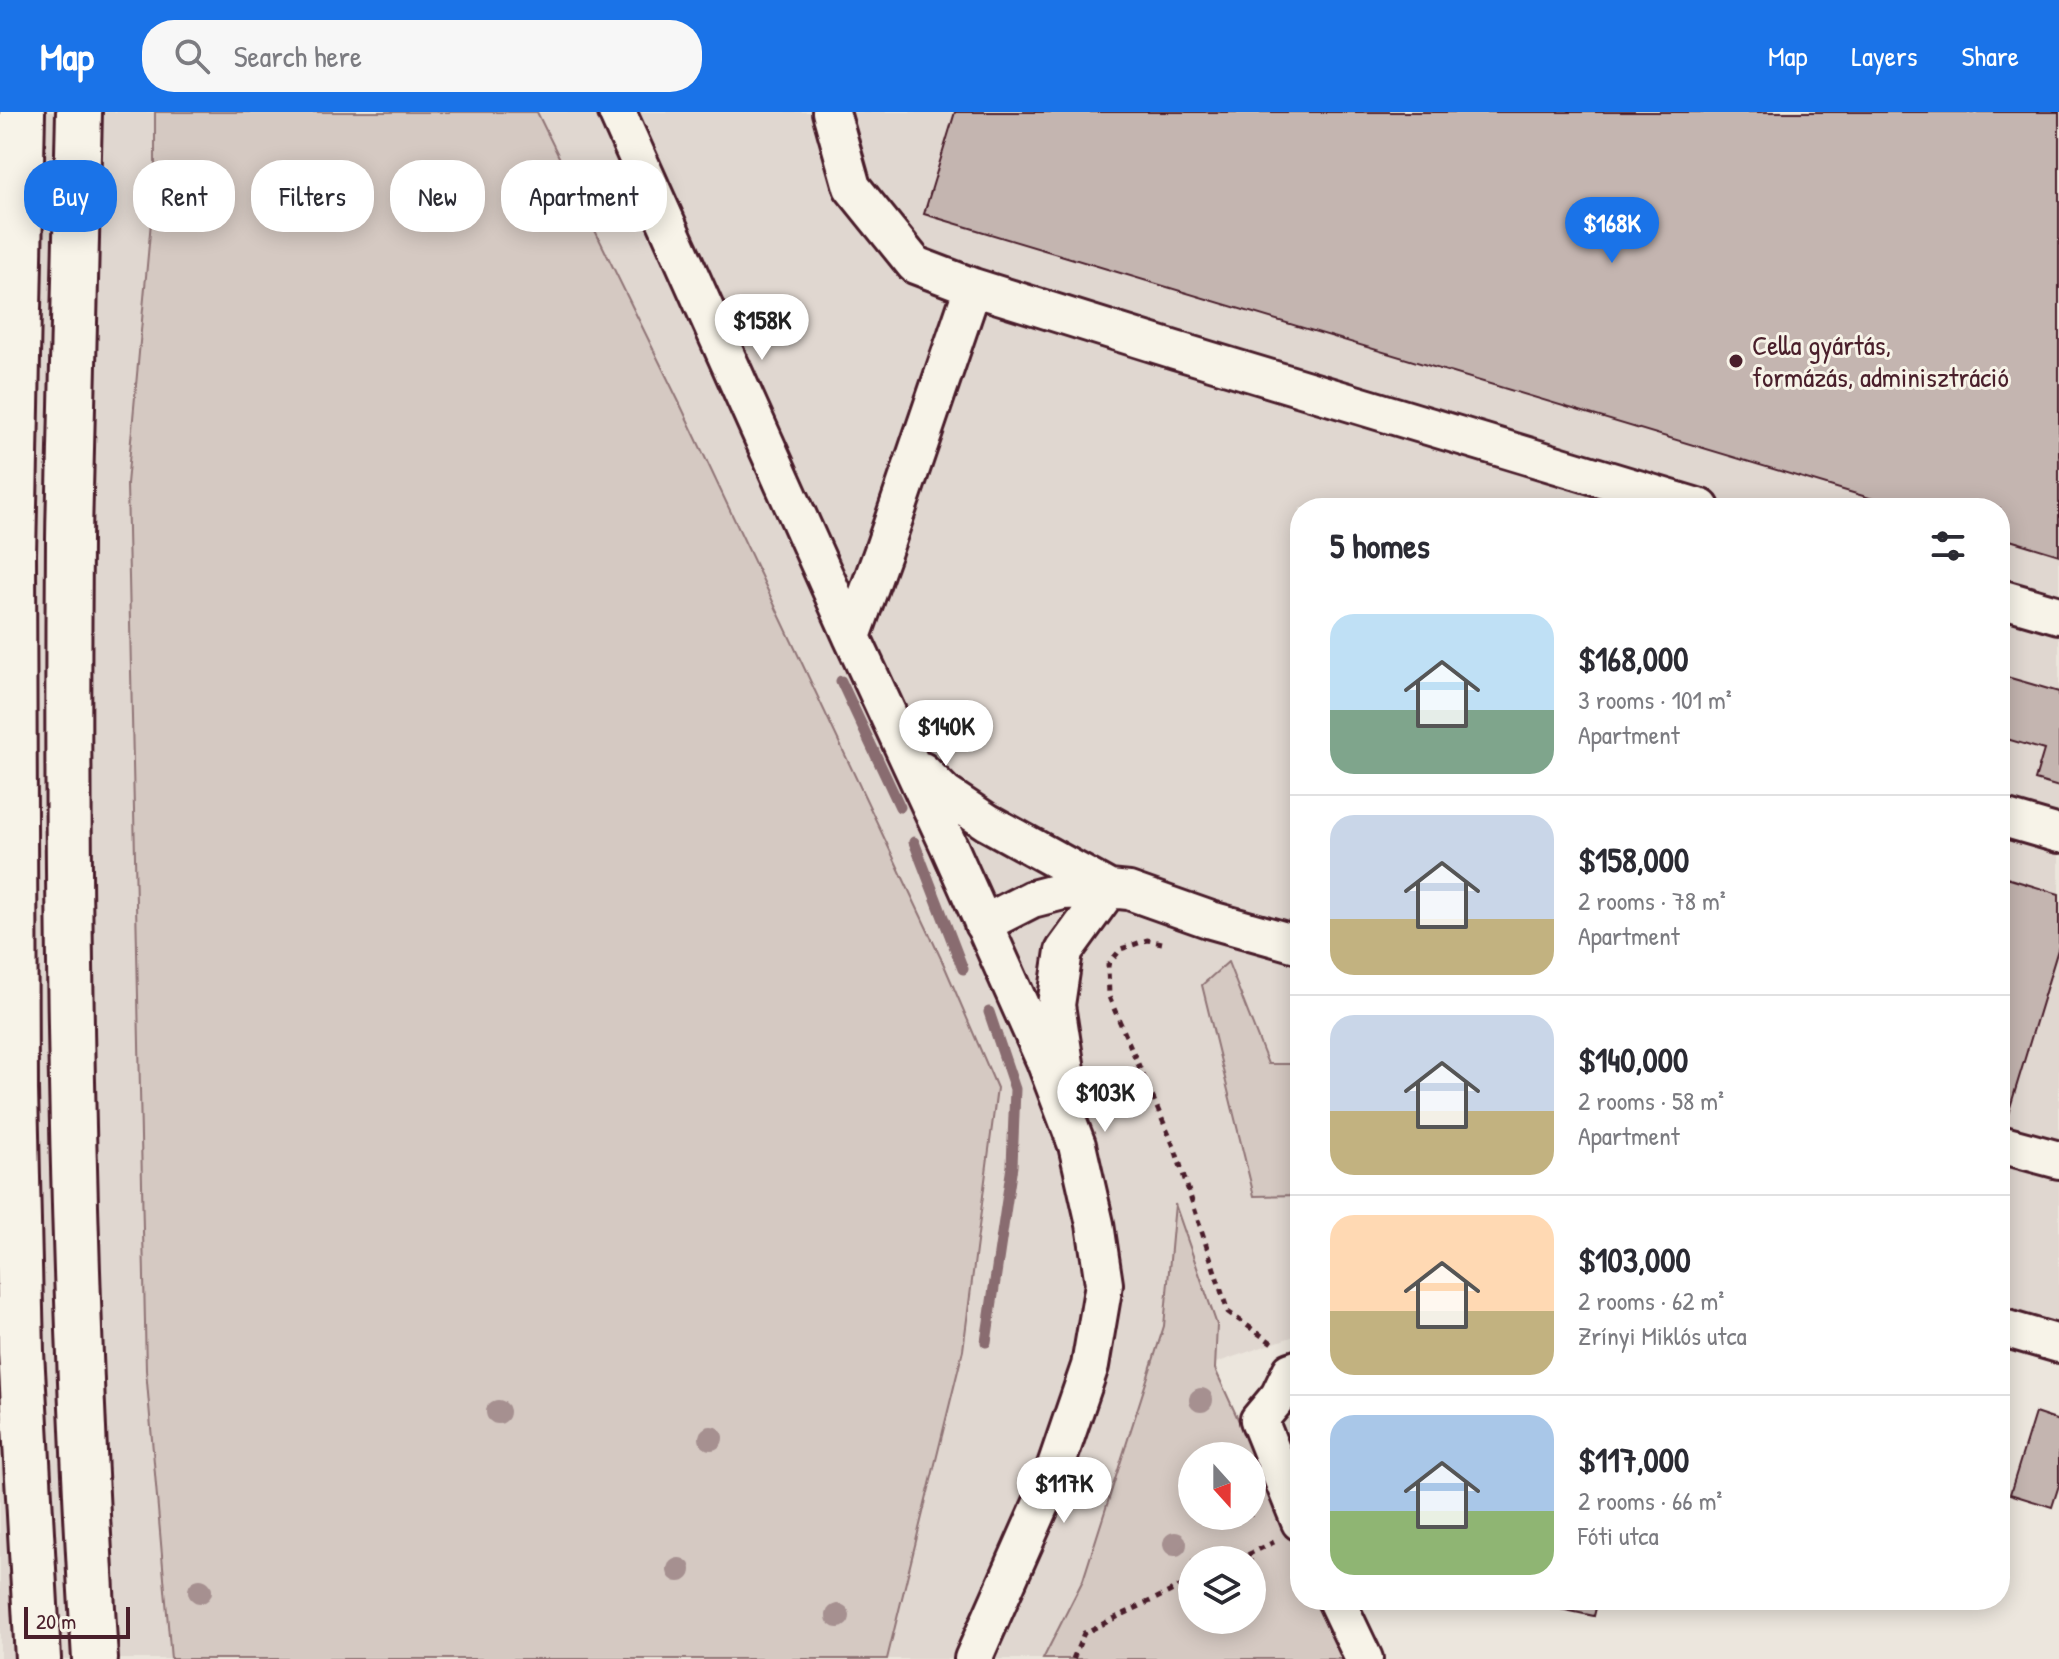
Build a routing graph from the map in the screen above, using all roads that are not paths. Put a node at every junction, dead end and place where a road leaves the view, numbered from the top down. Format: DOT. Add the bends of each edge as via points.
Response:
graph roads {
  1 [pos="22,112"];
  2 [pos="79,112"];
  3 [pos="617,112"];
  4 [pos="831,112"];
  5 [pos="973,287"];
  6 [pos="1668,498"];
  7 [pos="2010,601"];
  8 [pos="2059,615"];
  9 [pos="852,637"];
  10 [pos="907,755"];
  11 [pos="2010,820"];
  12 [pos="2059,834"];
  13 [pos="1109,889"];
  14 [pos="983,924"];
  15 [pos="1290,942"];
  16 [pos="1077,1145"];
  17 [pos="2010,1147"];
  18 [pos="2059,1160"];
  19 [pos="2010,1330"];
  20 [pos="2059,1344"];
  21 [pos="1290,1373"];
  22 [pos="1290,1497"];
  23 [pos="1341,1610"];
  24 [pos="38,1659"];
  25 [pos="95,1659"];
  26 [pos="973,1659"];
  27 [pos="1364,1659"];
  1 -- 24 [label="highway" via="13,555 15,1090 21,1352"];
  2 -- 25 [label="highway" via="69,538 70,949 76,1273"];
  3 -- 9 [label="street"];
  4 -- 5 [label="street" via="852,187 915,265"];
  5 -- 6 [label="street"];
  5 -- 9 [label="street"];
  7 -- 8 [label="street"];
  9 -- 10 [label="street"];
  10 -- 13 [label="street" via="945,794 987,822"];
  10 -- 14 [label="street"];
  11 -- 12 [label="street"];
  13 -- 14 [label="street" via="1032,899"];
  13 -- 15 [label="street"];
  13 -- 16 [label="street" via="1064,951 1056,1005"];
  14 -- 16 [label="street"];
  16 -- 26 [label="street" via="1104,1284 1090,1366 1048,1489"];
  17 -- 18 [label="street"];
  19 -- 20 [label="street"];
  21 -- 22 [label="street" via="1259,1420"];
  23 -- 27 [label="street"];
}
